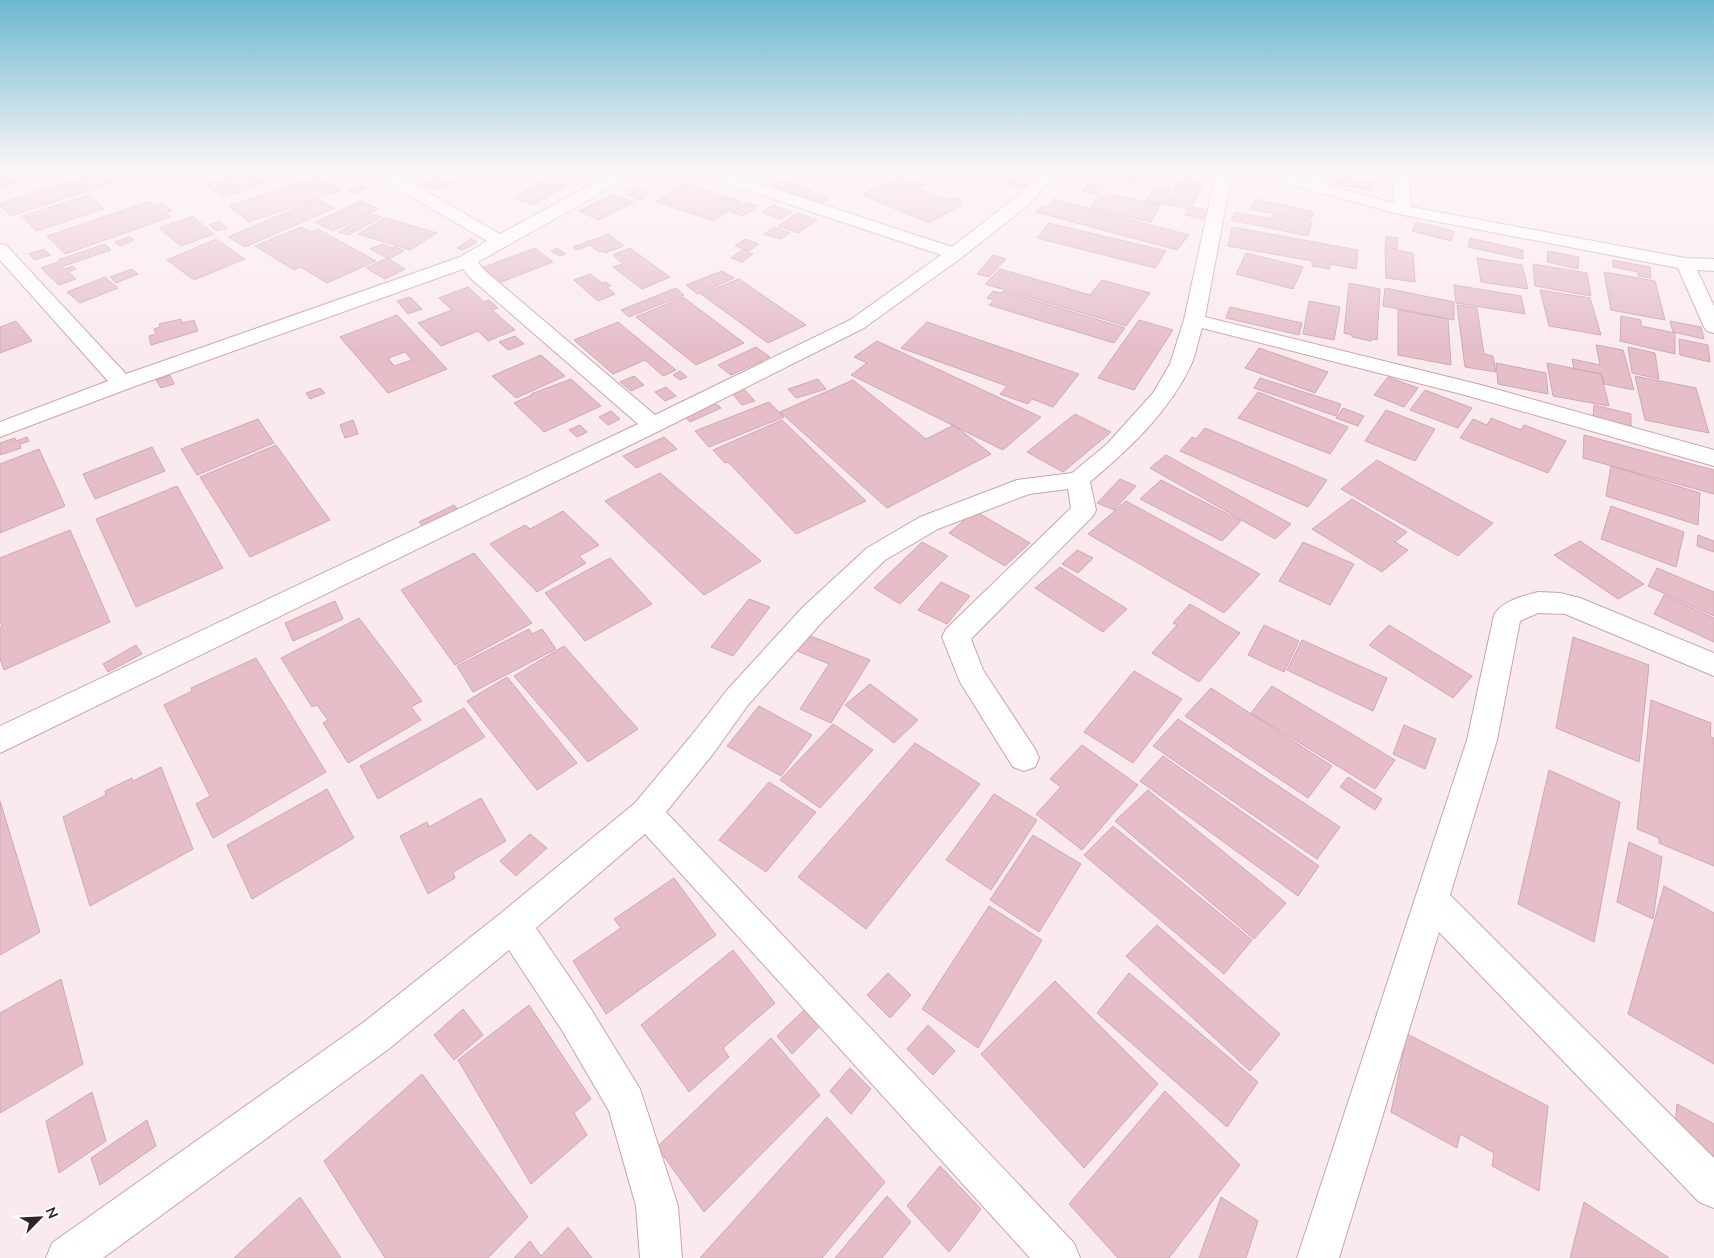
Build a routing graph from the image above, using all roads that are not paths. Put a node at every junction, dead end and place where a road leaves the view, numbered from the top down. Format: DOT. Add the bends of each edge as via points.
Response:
graph roads {
  1 [pos="482,231"];
  2 [pos="519,231"];
  3 [pos="885,231"];
  4 [pos="984,231"];
  5 [pos="1212,231"];
  6 [pos="1498,231"];
  7 [pos="500,241"];
  8 [pos="0,249"];
  9 [pos="955,254"];
  10 [pos="467,261"];
  11 [pos="1685,264"];
  12 [pos="1714,265"];
  13 [pos="1194,320"];
  14 [pos="1714,327"];
  15 [pos="122,383"];
  16 [pos="653,425"];
  17 [pos="0,430"];
  18 [pos="1714,458"];
  19 [pos="1078,480"];
  20 [pos="1714,665"];
  21 [pos="0,740"];
  22 [pos="1024,758"];
  23 [pos="646,813"];
  24 [pos="1431,900"];
  25 [pos="513,926"];
  26 [pos="1714,1187"];
  27 [pos="66,1258"];
  28 [pos="661,1258"];
  29 [pos="1059,1258"];
  30 [pos="1318,1258"];
  1 -- 7 [label="street"];
  2 -- 7 [label="street"];
  3 -- 9 [label="street"];
  4 -- 9 [label="street"];
  5 -- 13 [label="street"];
  6 -- 11 [label="street"];
  7 -- 10 [label="street"];
  8 -- 15 [label="street"];
  9 -- 16 [label="street" via="857,324"];
  10 -- 15 [label="street"];
  10 -- 16 [label="street" via="476,273"];
  11 -- 12 [label="street"];
  11 -- 14 [label="street"];
  13 -- 18 [label="street" via="1473,390"];
  13 -- 19 [label="street" via="1181,364 1162,396 1115,449"];
  15 -- 17 [label="street"];
  16 -- 21 [label="street"];
  19 -- 22 [label="street" via="1084,510 956,637 970,674"];
  19 -- 23 [label="street" via="1025,486 929,523 876,554 813,614 738,697"];
  20 -- 24 [label="street" via="1570,605 1549,600 1526,605 1508,615 1482,740"];
  23 -- 25 [label="street"];
  23 -- 29 [label="street"];
  24 -- 26 [label="street"];
  24 -- 30 [label="street"];
  25 -- 27 [label="street" via="377,1035"];
  25 -- 28 [label="street" via="576,1019 626,1103 657,1206"];
}
